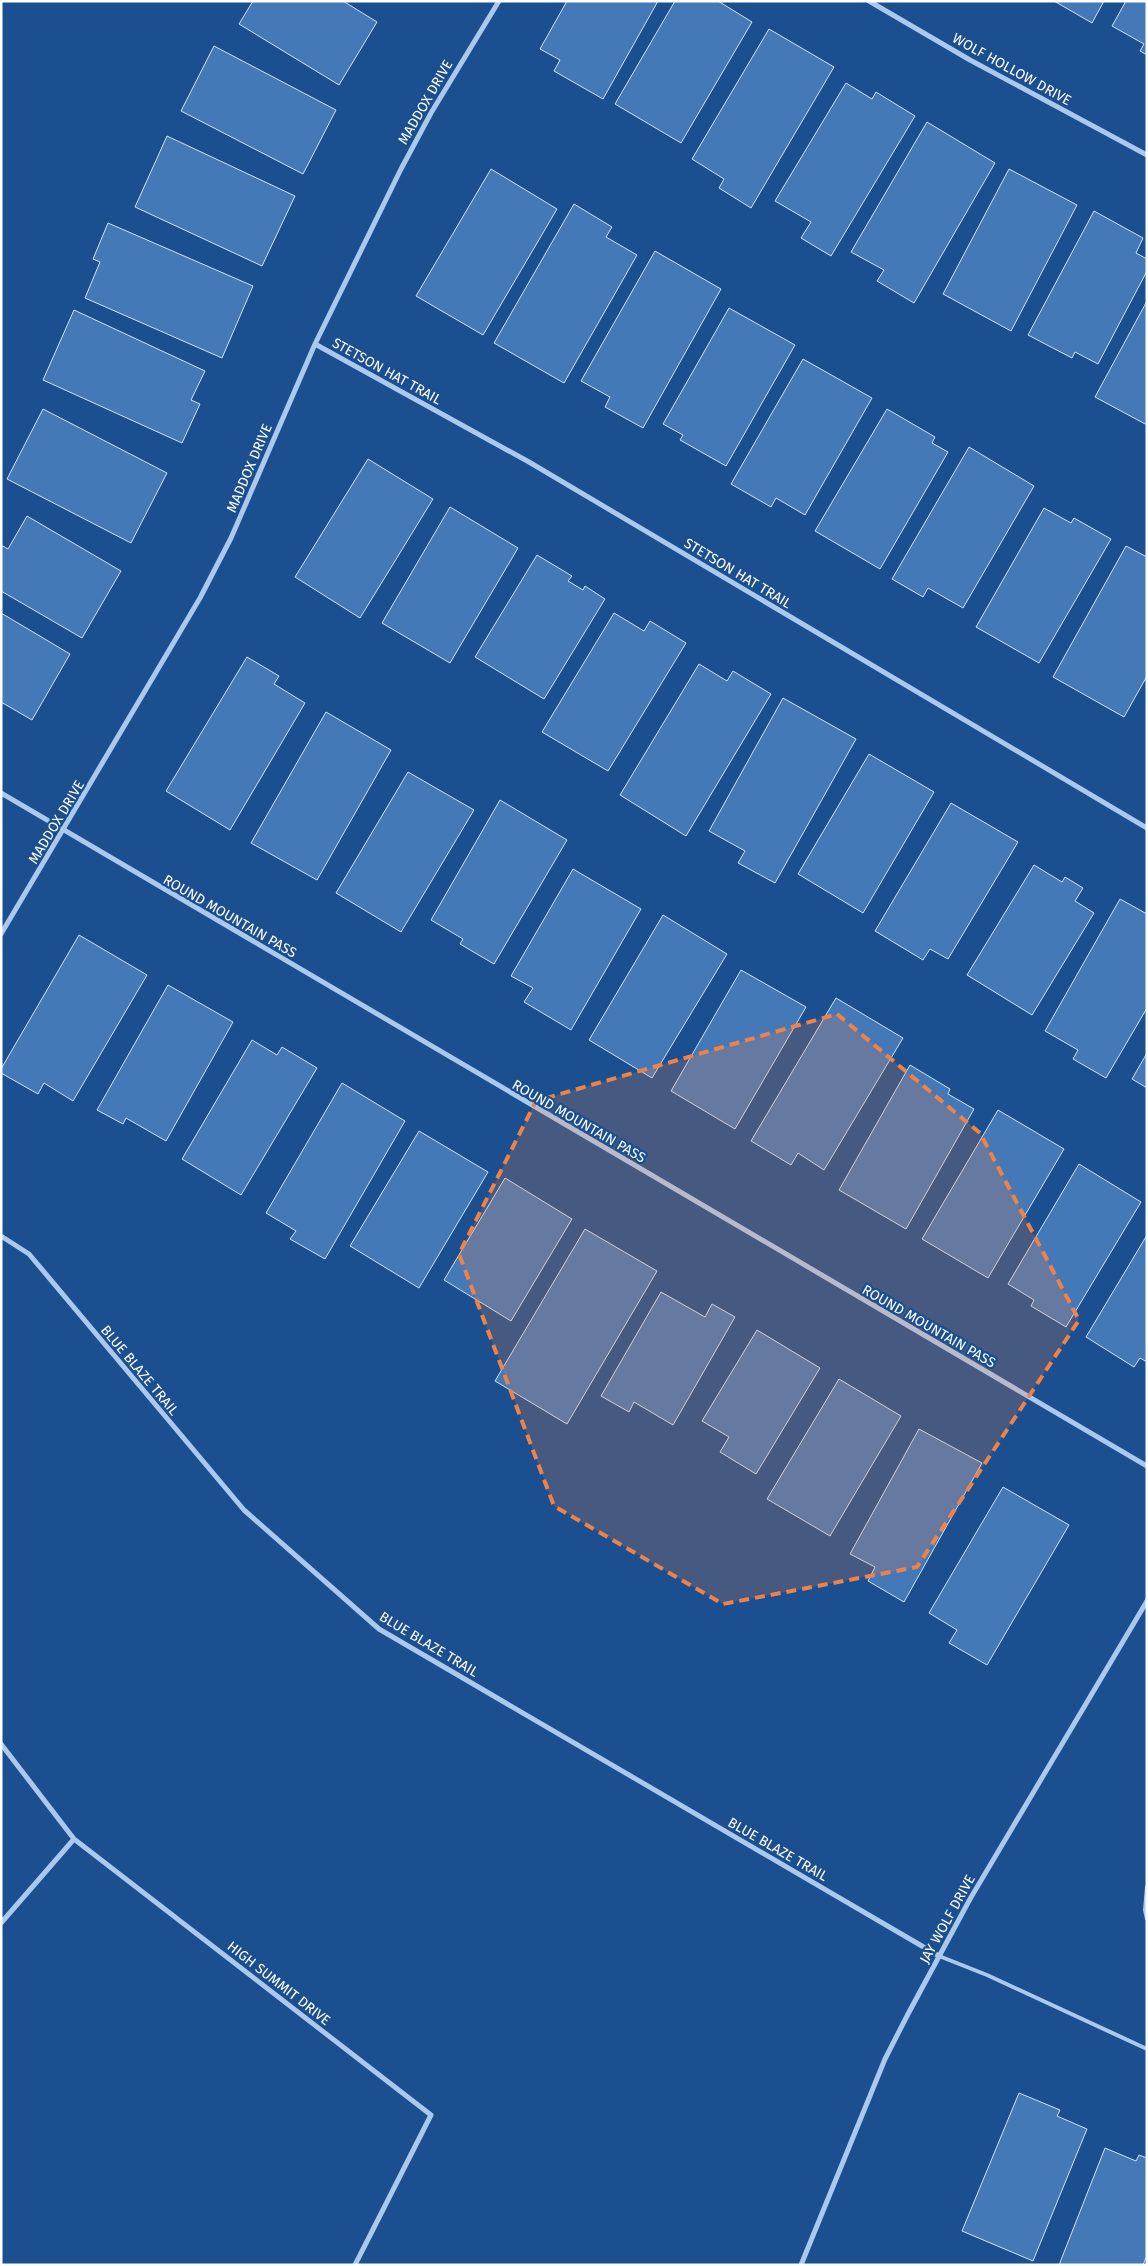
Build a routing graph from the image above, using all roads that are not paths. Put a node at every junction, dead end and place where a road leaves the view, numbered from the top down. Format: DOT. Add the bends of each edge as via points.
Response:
graph roads {
  1 [pos="499,1"];
  2 [pos="868,1"];
  3 [pos="1147,155"];
  4 [pos="315,344"];
  5 [pos="1,794"];
  6 [pos="1147,828"];
  7 [pos="64,831"];
  8 [pos="1,934"];
  9 [pos="1,1236"];
  10 [pos="1147,1466"];
  11 [pos="1147,1601"];
  12 [pos="1,1744"];
  13 [pos="74,1839"];
  14 [pos="1147,1887"];
  15 [pos="1147,1919"];
  16 [pos="1,1923"];
  17 [pos="939,1956"];
  18 [pos="1147,2049"];
  19 [pos="355,2265"];
  20 [pos="801,2265"];
  1 -- 4 [label="street, MADDOX DRIVE" via="430,113"];
  2 -- 3 [label="street, WOLF HOLLOW DRIVE"];
  4 -- 6 [label="street, STETSON HAT TRAIL" via="529,462"];
  4 -- 7 [label="street, MADDOX DRIVE" via="231,538 209,581"];
  5 -- 7 [label="street, ROUND MOUNTAIN PASS"];
  7 -- 8 [label="street, MADDOX DRIVE"];
  7 -- 10 [label="street, ROUND MOUNTAIN PASS"];
  9 -- 17 [label="street, BLUE BLAZE TRAIL" via="28,1254 244,1510 379,1629"];
  11 -- 17 [label="street, JAY WOLF DRIVE"];
  12 -- 13 [label="street, HIGH SUMMIT DRIVE"];
  13 -- 16 [label="street"];
  13 -- 19 [label="street, HIGH SUMMIT DRIVE" via="431,2115"];
  14 -- 15 [label="lane"];
  17 -- 18 [label="lane"];
  17 -- 20 [label="street, JAY WOLF DRIVE" via="885,2059"];
}
